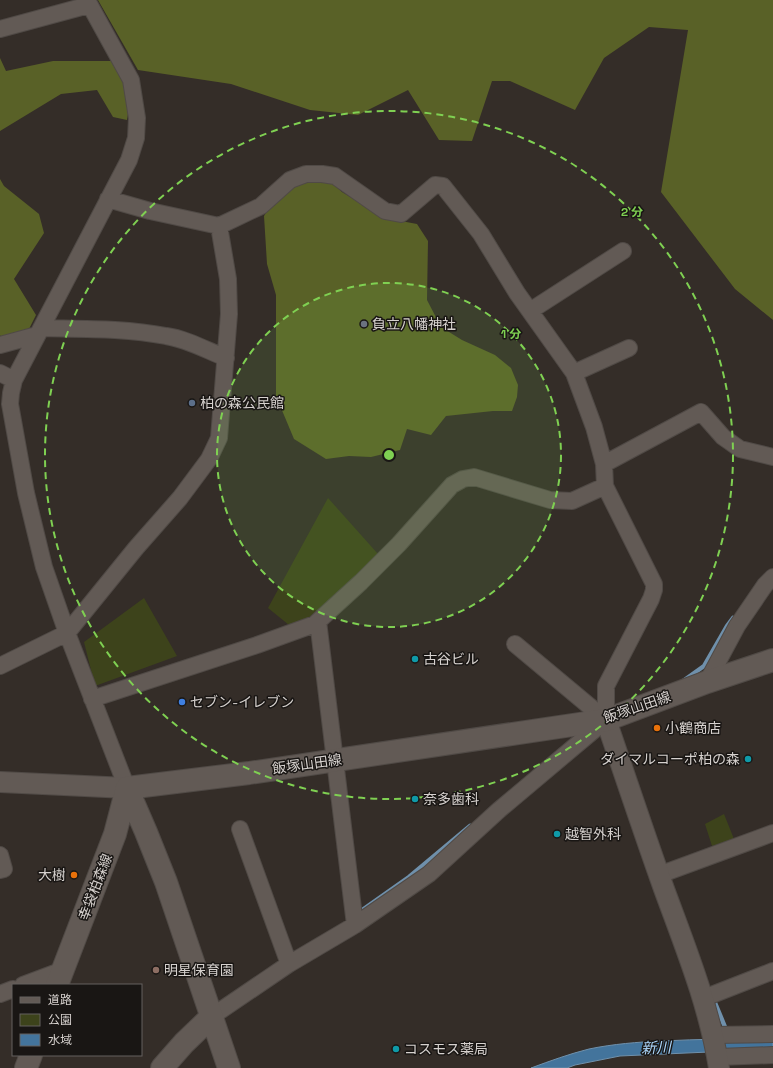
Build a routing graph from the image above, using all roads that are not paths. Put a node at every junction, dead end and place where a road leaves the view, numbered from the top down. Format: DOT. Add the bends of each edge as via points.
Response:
graph roads {
  1 [pos="88,3"];
  2 [pos="0,29"];
  3 [pos="108,199"];
  4 [pos="219,226"];
  5 [pos="623,251"];
  6 [pos="530,311"];
  7 [pos="39,332"];
  8 [pos="0,345"];
  9 [pos="629,348"];
  10 [pos="226,358"];
  11 [pos="0,373"];
  12 [pos="574,373"];
  13 [pos="14,380"];
  14 [pos="773,457"];
  15 [pos="604,464"];
  16 [pos="605,486"];
  17 [pos="773,577"];
  18 [pos="318,621"];
  19 [pos="67,633"];
  20 [pos="515,644"];
  21 [pos="773,660"];
  22 [pos="0,666"];
  23 [pos="707,682"];
  24 [pos="92,699"];
  25 [pos="606,720"];
  26 [pos="334,760"];
  27 [pos="0,782"];
  28 [pos="127,788"];
  29 [pos="240,829"];
  30 [pos="773,833"];
  31 [pos="0,854"];
  32 [pos="0,870"];
  33 [pos="659,875"];
  34 [pos="354,918"];
  35 [pos="287,959"];
  36 [pos="773,971"];
  37 [pos="60,978"];
  38 [pos="29,984"];
  39 [pos="12,989"];
  40 [pos="0,994"];
  41 [pos="704,998"];
  42 [pos="212,1017"];
  43 [pos="773,1034"];
  44 [pos="716,1050"];
  45 [pos="773,1055"];
  46 [pos="31,1056"];
  47 [pos="26,1068"];
  48 [pos="162,1068"];
  49 [pos="229,1068"];
  1 -- 2 [label="street"];
  1 -- 3 [label="street" via="131,80 137,118 136,138 129,160"];
  3 -- 4 [label="street"];
  3 -- 7 [label="street"];
  4 -- 6 [label="street" via="261,206 290,180 306,174 335,176 385,211 401,214 435,185 443,186 481,234"];
  4 -- 10 [label="street" via="228,278"];
  5 -- 6 [label="street"];
  6 -- 12 [label="street"];
  7 -- 8 [label="street"];
  7 -- 10 [label="street" via="126,331 166,336 192,343"];
  7 -- 13 [label="street"];
  9 -- 12 [label="street"];
  10 -- 19 [label="street" via="219,438 209,459 180,498"];
  11 -- 13 [label="street"];
  12 -- 15 [label="street" via="594,427"];
  13 -- 19 [label="street" via="10,404 26,493 44,568"];
  14 -- 15 [label="street" via="740,449 723,437 701,412"];
  15 -- 16 [label="street"];
  16 -- 18 [label="street" via="572,501 558,501 474,477 464,479 452,485 399,544"];
  16 -- 25 [label="street" via="654,584 651,599 606,686"];
  17 -- 23 [label="street" via="737,626"];
  18 -- 24 [label="street" via="316,624 257,645"];
  18 -- 26 [label="street"];
  19 -- 22 [label="street"];
  19 -- 24 [label="street"];
  20 -- 25 [label="street"];
  21 -- 23 [label="main road, 飯塚山田線"];
  23 -- 25 [label="main road, 飯塚山田線"];
  24 -- 28 [label="street"];
  25 -- 26 [label="main road, 飯塚山田線"];
  25 -- 33 [label="street"];
  25 -- 34 [label="street" via="499,810 429,874"];
  26 -- 28 [label="main road, 飯塚山田線"];
  26 -- 34 [label="street"];
  27 -- 28 [label="street"];
  28 -- 37 [label="main road, 幸袋柏森線" via="115,834"];
  28 -- 42 [label="main road" via="166,882"];
  29 -- 35 [label="street"];
  30 -- 33 [label="street"];
  31 -- 32 [label="street" via="4,869"];
  33 -- 41 [label="street"];
  34 -- 35 [label="street"];
  35 -- 42 [label="street"];
  36 -- 41 [label="street"];
  37 -- 38 [label="street"];
  39 -- 40 [label="street"];
  41 -- 44 [label="street"];
  42 -- 48 [label="main road"];
  42 -- 49 [label="main road"];
  43 -- 44 [label="street"];
  44 -- 45 [label="street"];
  46 -- 47 [label="main road"];
}
